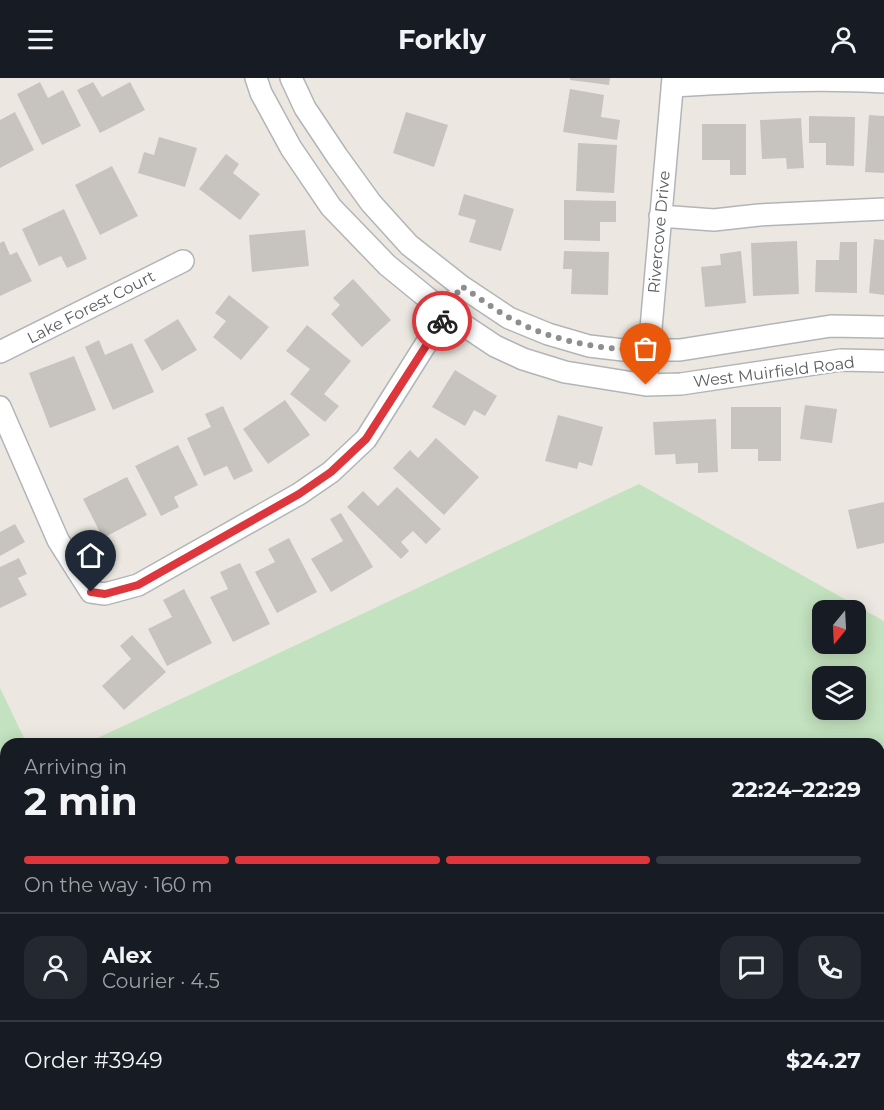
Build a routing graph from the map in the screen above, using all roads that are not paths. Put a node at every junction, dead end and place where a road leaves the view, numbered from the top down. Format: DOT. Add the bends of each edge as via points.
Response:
graph roads {
  1 [pos="256,78"];
  2 [pos="291,78"];
  3 [pos="792,79"];
  4 [pos="672,82"];
  5 [pos="884,82"];
  6 [pos="884,209"];
  7 [pos="660,216"];
  8 [pos="183,261"];
  9 [pos="461,286"];
  10 [pos="447,314"];
  11 [pos="884,327"];
  12 [pos="648,350"];
  13 [pos="0,352"];
  14 [pos="884,361"];
  15 [pos="646,385"];
  16 [pos="0,407"];
  1 -- 10 [label="street, West Muirfield Road" via="291,147 331,207 387,265"];
  2 -- 9 [label="street, West Muirfield Road" via="305,108 371,203 409,245"];
  3 -- 4 [label="street"];
  3 -- 5 [label="street"];
  4 -- 7 [label="street, Rivercove Drive"];
  6 -- 7 [label="street" via="714,220"];
  7 -- 12 [label="street, Rivercove Drive"];
  8 -- 13 [label="street, Lake Forest Court"];
  9 -- 10 [label="street"];
  9 -- 12 [label="street, West Muirfield Road" via="509,318 548,334 590,346"];
  10 -- 15 [label="street, West Muirfield Road" via="495,346 523,359 565,372"];
  10 -- 16 [label="street" via="366,439 331,472 138,585 105,594 91,592 58,540"];
  11 -- 12 [label="street, West Muirfield Road" via="831,326 680,350"];
  12 -- 15 [label="street, Rivercove Drive"];
  14 -- 15 [label="street, West Muirfield Road" via="841,360 681,384"];
}
